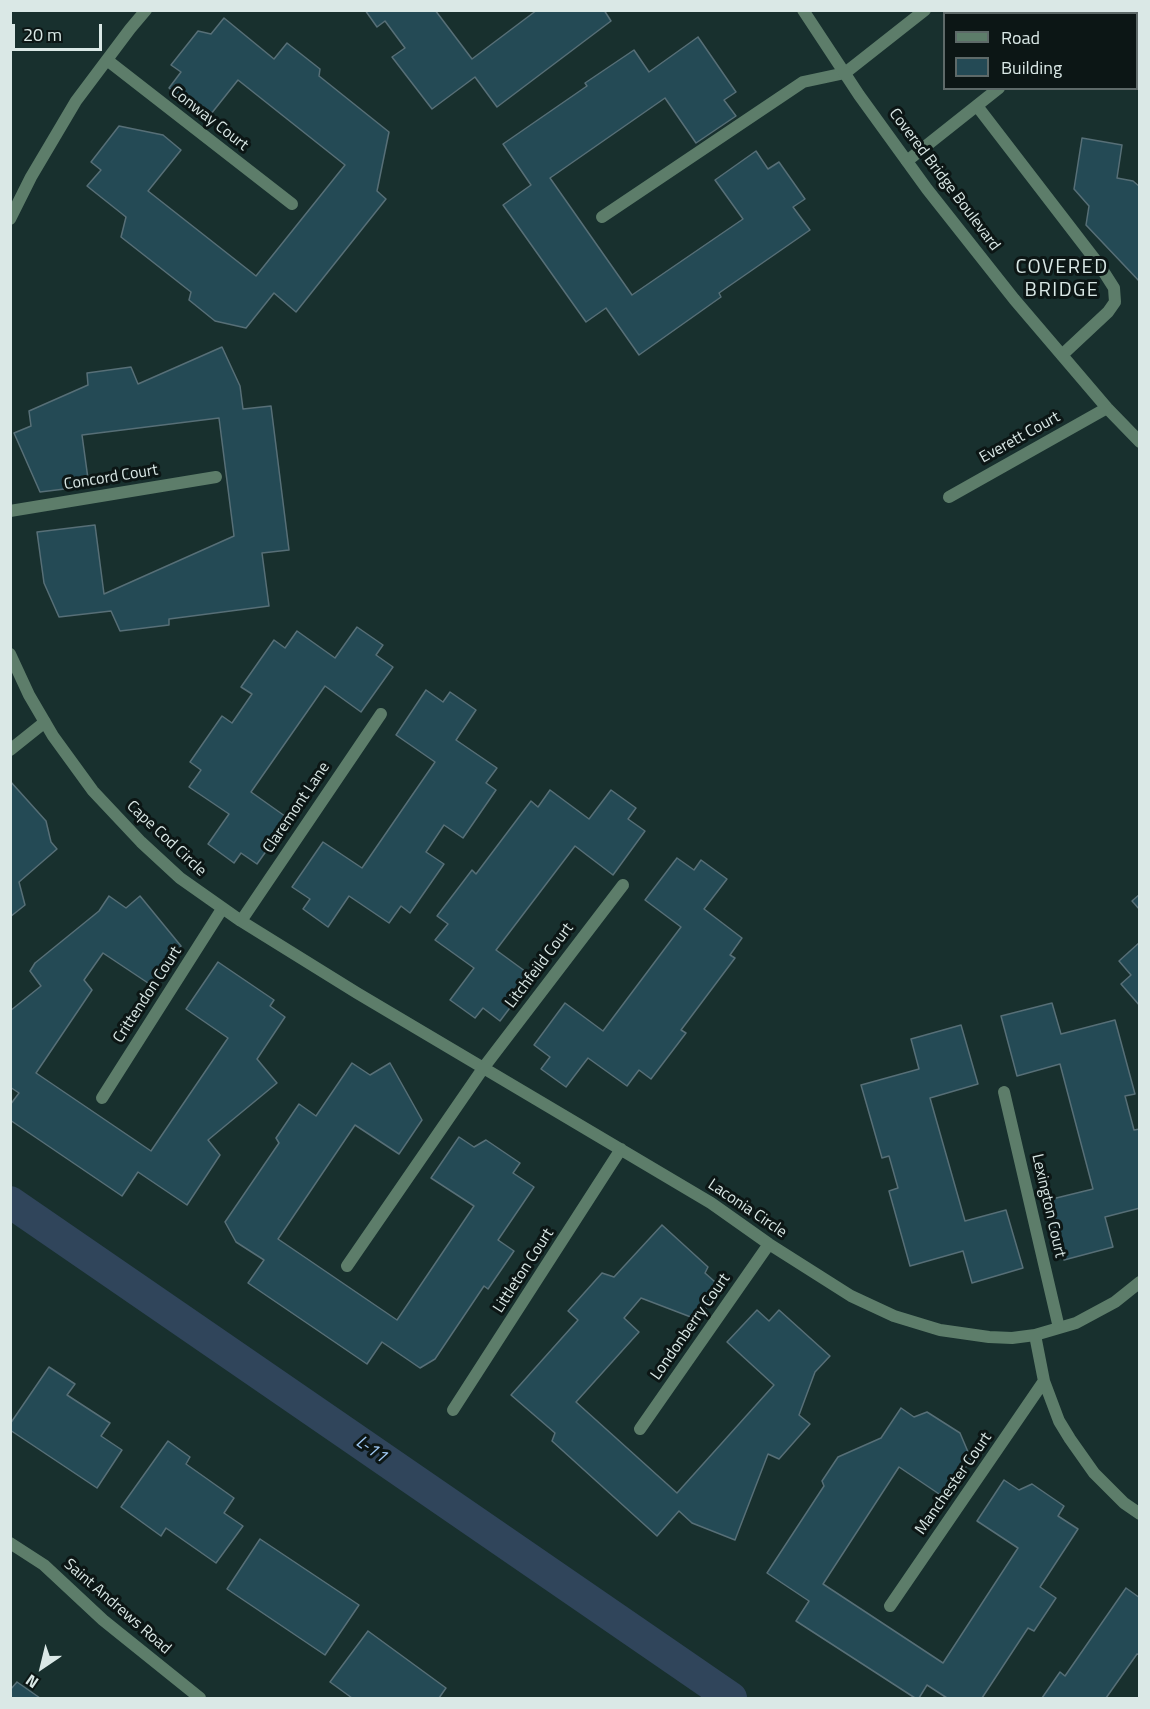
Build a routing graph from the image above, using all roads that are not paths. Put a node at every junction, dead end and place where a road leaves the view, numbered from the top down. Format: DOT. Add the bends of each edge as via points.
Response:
graph roads {
  1 [pos="146,10"];
  2 [pos="803,10"];
  3 [pos="925,10"];
  4 [pos="106,60"];
  5 [pos="845,73"];
  6 [pos="997,90"];
  7 [pos="977,106"];
  8 [pos="907,161"];
  9 [pos="292,204"];
  10 [pos="602,217"];
  11 [pos="10,219"];
  12 [pos="1062,355"];
  13 [pos="1107,408"];
  14 [pos="1140,442"];
  15 [pos="216,477"];
  16 [pos="948,497"];
  17 [pos="10,511"];
  18 [pos="10,654"];
  19 [pos="381,714"];
  20 [pos="45,723"];
  21 [pos="10,750"];
  22 [pos="623,885"];
  23 [pos="222,909"];
  24 [pos="241,921"];
  25 [pos="357,993"];
  26 [pos="484,1066"];
  27 [pos="1004,1092"];
  28 [pos="102,1098"];
  29 [pos="621,1149"];
  30 [pos="769,1244"];
  31 [pos="347,1266"];
  32 [pos="1140,1282"];
  33 [pos="1059,1328"];
  34 [pos="1035,1335"];
  35 [pos="1044,1381"];
  36 [pos="453,1410"];
  37 [pos="640,1429"];
  38 [pos="1140,1514"];
  39 [pos="10,1543"];
  40 [pos="890,1606"];
  41 [pos="200,1698"];
  1 -- 4 [label="street"];
  2 -- 5 [label="street, Covered Bridge Boulevard"];
  3 -- 5 [label="street"];
  4 -- 9 [label="street, Conway Court"];
  4 -- 11 [label="street" via="70,111"];
  5 -- 8 [label="street, Covered Bridge Boulevard"];
  5 -- 10 [label="street" via="803,82"];
  6 -- 7 [label="street"];
  7 -- 8 [label="street"];
  7 -- 12 [label="street" via="1114,288 1115,302 1108,312"];
  8 -- 12 [label="street, Covered Bridge Boulevard"];
  12 -- 13 [label="street, Covered Bridge Boulevard"];
  13 -- 14 [label="street, Covered Bridge Boulevard"];
  13 -- 16 [label="street, Everett Court"];
  15 -- 17 [label="street, Concord Court"];
  18 -- 20 [label="street, Cape Cod Circle"];
  19 -- 24 [label="street, Claremont Lane"];
  20 -- 21 [label="street"];
  20 -- 23 [label="street, Cape Cod Circle" via="93,791 141,842"];
  22 -- 26 [label="street, Litchfeild Court"];
  23 -- 24 [label="street, Cape Cod Circle"];
  23 -- 28 [label="street, Crittendon Court"];
  24 -- 25 [label="street, Cape Cod Circle"];
  25 -- 26 [label="street, Laconia Circle"];
  26 -- 29 [label="street, Laconia Circle"];
  26 -- 31 [label="street"];
  27 -- 33 [label="street, Lexington Court"];
  29 -- 30 [label="street, Laconia Circle" via="711,1203"];
  29 -- 36 [label="street, Littleton Court"];
  30 -- 34 [label="street, Laconia Circle" via="851,1296 894,1316 940,1330 989,1337"];
  30 -- 37 [label="street, Londonberry Court"];
  32 -- 33 [label="street, Laconia Circle" via="1097,1313"];
  33 -- 34 [label="street, Laconia Circle"];
  34 -- 35 [label="street"];
  35 -- 38 [label="street" via="1059,1421 1094,1473"];
  35 -- 40 [label="street, Manchester Court"];
  39 -- 41 [label="street, Saint Andrews Road" via="44,1565 103,1620"];
}
